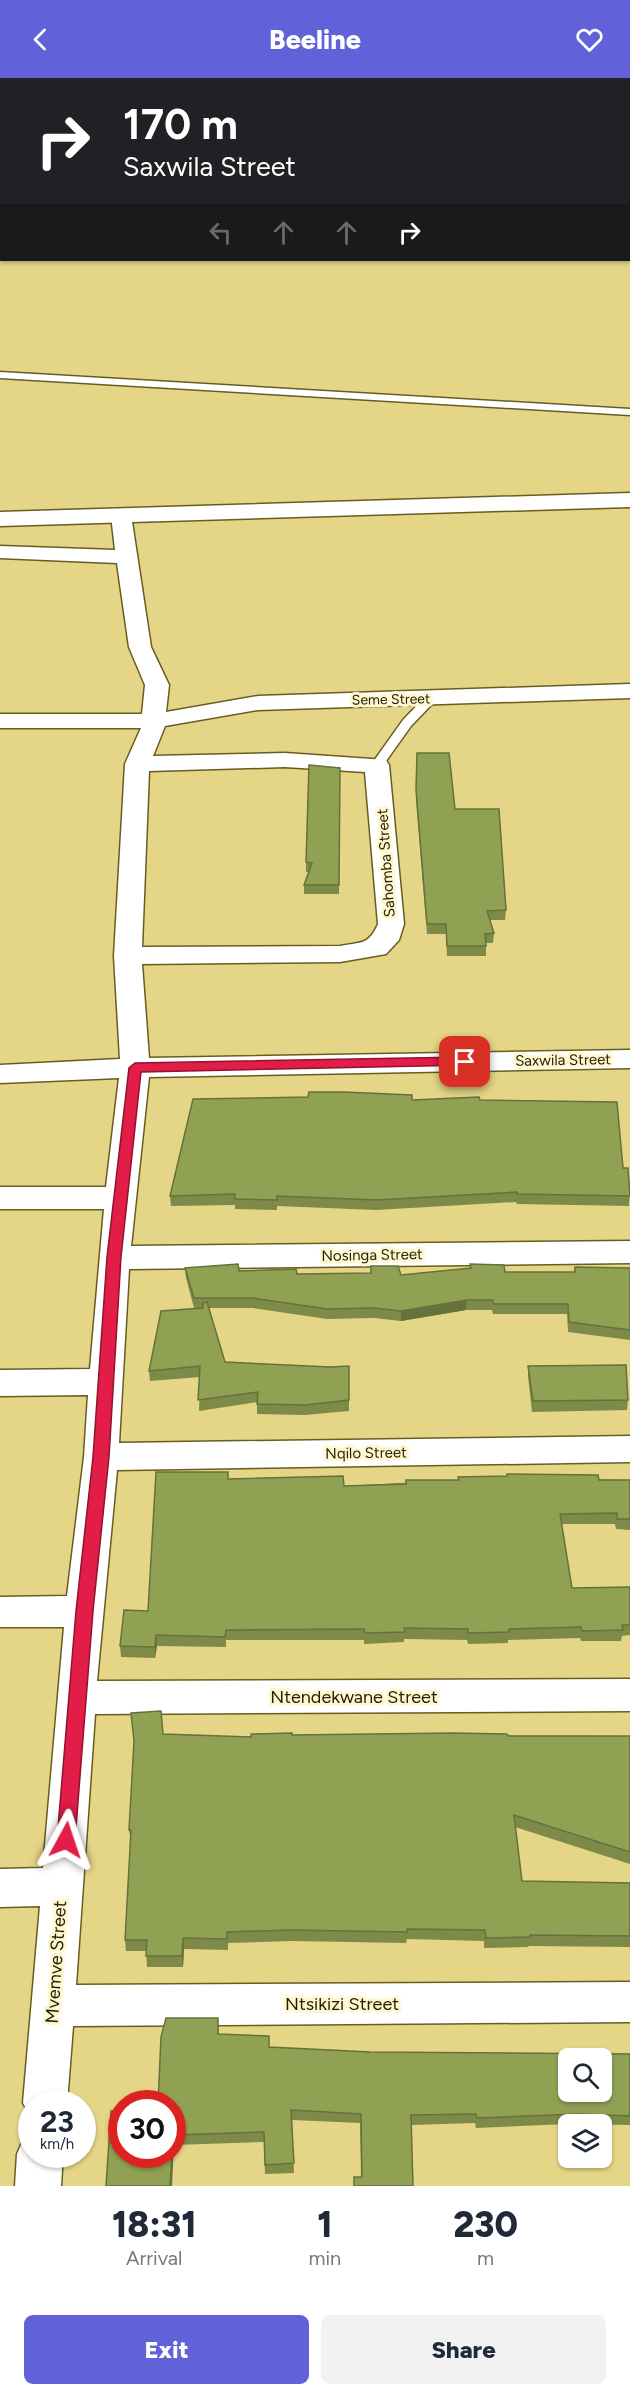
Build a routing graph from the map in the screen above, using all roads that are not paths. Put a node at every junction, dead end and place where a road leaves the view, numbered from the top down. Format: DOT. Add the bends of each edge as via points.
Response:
graph roads {
  1 [pos="0,375"];
  2 [pos="630,412"];
  3 [pos="630,500"];
  4 [pos="121,515"];
  5 [pos="0,519"];
  6 [pos="0,552"];
  7 [pos="127,557"];
  8 [pos="630,691"];
  9 [pos="431,698"];
  10 [pos="0,720"];
  11 [pos="153,721"];
  12 [pos="137,764"];
  13 [pos="377,765"];
  14 [pos="128,957"];
  15 [pos="630,1059"];
  16 [pos="135,1068"];
  17 [pos="0,1074"];
  18 [pos="0,1198"];
  19 [pos="122,1198"];
  20 [pos="630,1252"];
  21 [pos="114,1257"];
  22 [pos="106,1382"];
  23 [pos="0,1383"];
  24 [pos="630,1449"];
  25 [pos="101,1457"];
  26 [pos="0,1611"];
  27 [pos="84,1611"];
  28 [pos="630,1695"];
  29 [pos="78,1698"];
  30 [pos="62,1887"];
  31 [pos="0,1888"];
  32 [pos="630,2002"];
  33 [pos="54,2006"];
  34 [pos="46,2090"];
  35 [pos="39,2168"];
  36 [pos="38,2186"];
  1 -- 2 [label="lane"];
  3 -- 4 [label="main road"];
  4 -- 5 [label="main road"];
  4 -- 7 [label="street"];
  6 -- 7 [label="street"];
  7 -- 11 [label="street" via="140,647 157,685"];
  8 -- 9 [label="street, Seme Street"];
  9 -- 11 [label="street, Seme Street" via="258,704"];
  9 -- 13 [label="lane" via="406,723"];
  10 -- 11 [label="street, Seme Street"];
  11 -- 12 [label="street"];
  12 -- 13 [label="street" via="285,760"];
  12 -- 14 [label="street"];
  13 -- 14 [label="street, Sahomba Street" via="391,924 385,940 376,948 317,956"];
  14 -- 16 [label="street"];
  15 -- 16 [label="street, Saxwila Street"];
  16 -- 17 [label="street, Saxwila Street"];
  16 -- 19 [label="street, Mvemve Street"];
  18 -- 19 [label="street"];
  19 -- 21 [label="street, Mvemve Street"];
  20 -- 21 [label="street, Nosinga Street"];
  21 -- 22 [label="street, Mvemve Street"];
  22 -- 23 [label="street"];
  22 -- 25 [label="street, Mvemve Street"];
  24 -- 25 [label="street, Nqilo Street"];
  25 -- 27 [label="street, Mvemve Street"];
  26 -- 27 [label="street"];
  27 -- 29 [label="street, Mvemve Street"];
  28 -- 29 [label="street, Ntendekwane Street"];
  29 -- 30 [label="street, Mvemve Street"];
  30 -- 31 [label="street"];
  30 -- 33 [label="street, Mvemve Street"];
  32 -- 33 [label="street, Ntsikizi Street"];
  33 -- 34 [label="street, Mvemve Street"];
  35 -- 36 [label="street"];
}
